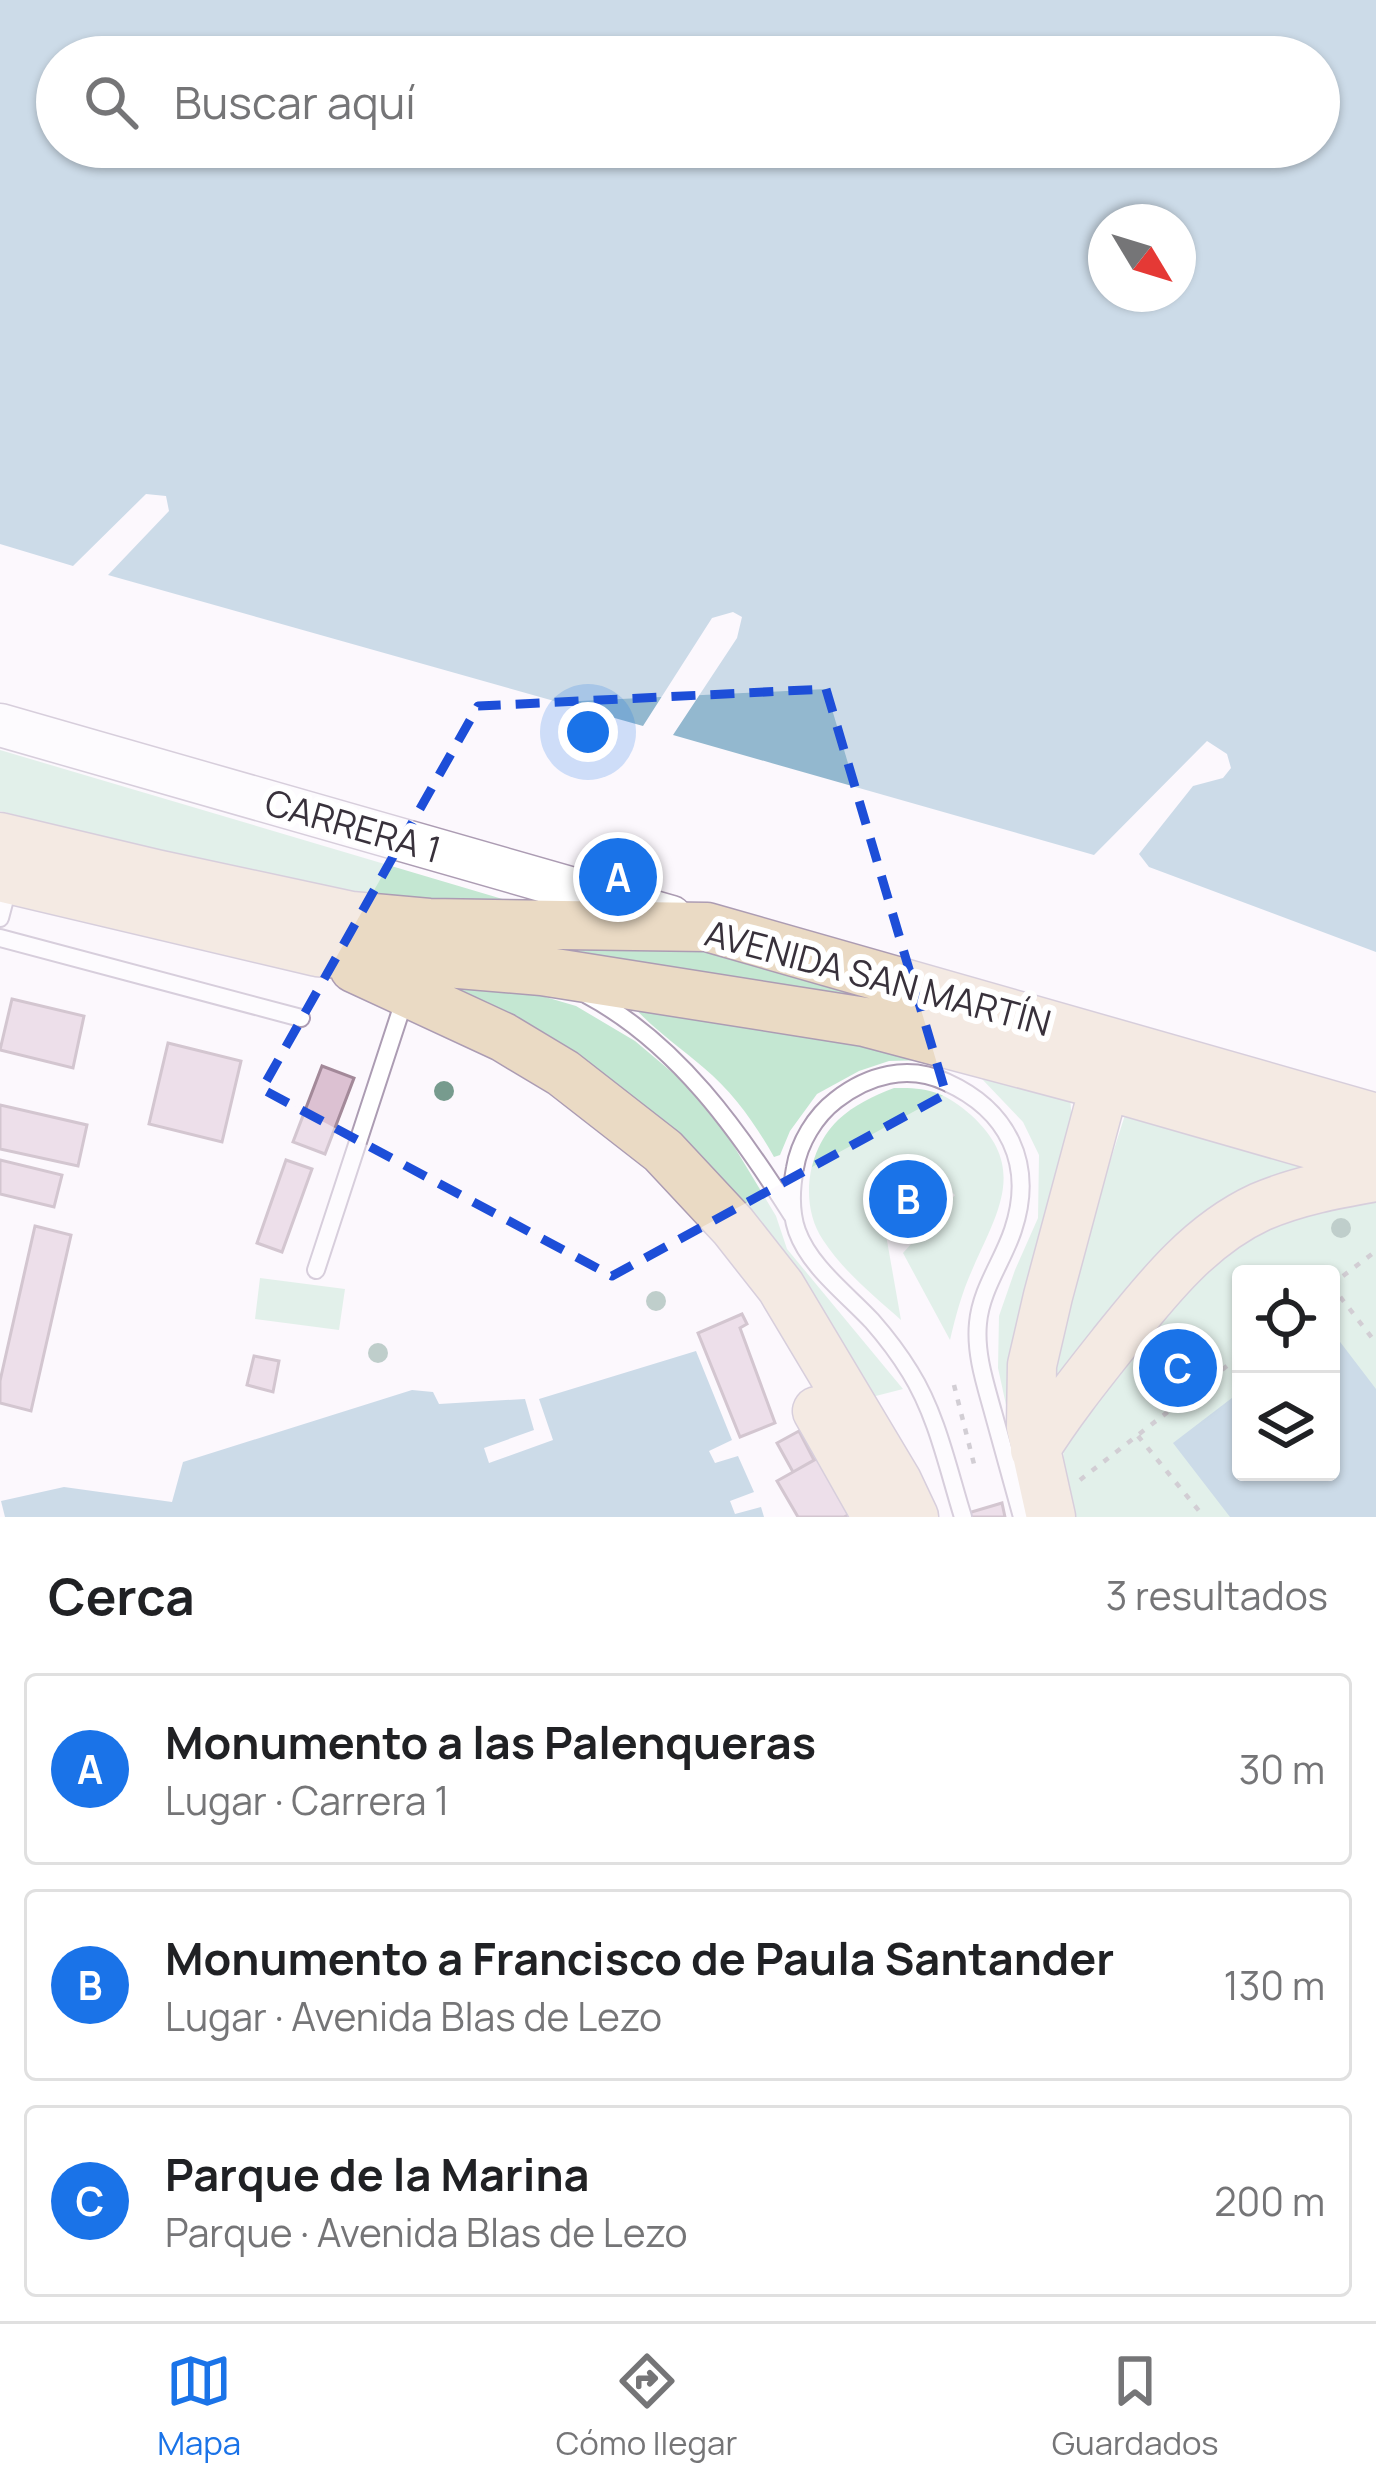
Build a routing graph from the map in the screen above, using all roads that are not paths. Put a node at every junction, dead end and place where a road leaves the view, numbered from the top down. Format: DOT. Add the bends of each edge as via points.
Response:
graph roads {
  1 [pos="0,725"];
  2 [pos="3,878"];
  3 [pos="707,927"];
  4 [pos="0,938"];
  5 [pos="418,959"];
  6 [pos="542,971"];
  7 [pos="301,1018"];
  8 [pos="1110,1065"];
  9 [pos="1376,1118"];
  10 [pos="1376,1163"];
  11 [pos="1376,1177"];
  12 [pos="709,1198"];
  13 [pos="793,1216"];
  14 [pos="316,1270"];
  15 [pos="1035,1450"];
  16 [pos="1059,1504"];
  17 [pos="877,1517"];
  18 [pos="914,1517"];
  19 [pos="963,1517"];
  20 [pos="1022,1517"];
  21 [pos="1036,1517"];
  1 -- 3 [label="street, CARRERA 1"];
  2 -- 5 [label="main road, AVENIDA SAN MARTÍN" via="317,952"];
  2 -- 5 [label="main road, AVENIDA SAN MARTÍN" via="156,874 351,916"];
  3 -- 5 [label="main road, AVENIDA SAN MARTÍN"];
  3 -- 8 [label="main road, AVENIDA SAN MARTÍN"];
  4 -- 7 [label="lane"];
  5 -- 6 [label="main road, AVENIDA SAN MARTÍN"];
  5 -- 12 [label="main road" via="503,1037 663,1150"];
  5 -- 14 [label="lane"];
  6 -- 8 [label="main road, AVENIDA SAN MARTÍN"];
  6 -- 13 [label="lane" via="640,1030 692,1079"];
  8 -- 9 [label="main road"];
  8 -- 10 [label="main road"];
  8 -- 15 [label="main road" via="1035,1353"];
  11 -- 15 [label="main road" via="1296,1194 1218,1232 1143,1307"];
  12 -- 17 [label="main road" via="749,1289"];
  12 -- 18 [label="main road" via="781,1287"];
  13 -- 19 [label="lane" via="804,1246 913,1376"];
  13 -- 20 [label="lane" via="796,1160 807,1134 855,1086 911,1072 939,1078 1002,1125 1018,1151 1020,1202 985,1293 979,1350"];
  15 -- 16 [label="main road"];
  15 -- 21 [label="lane"];
}
